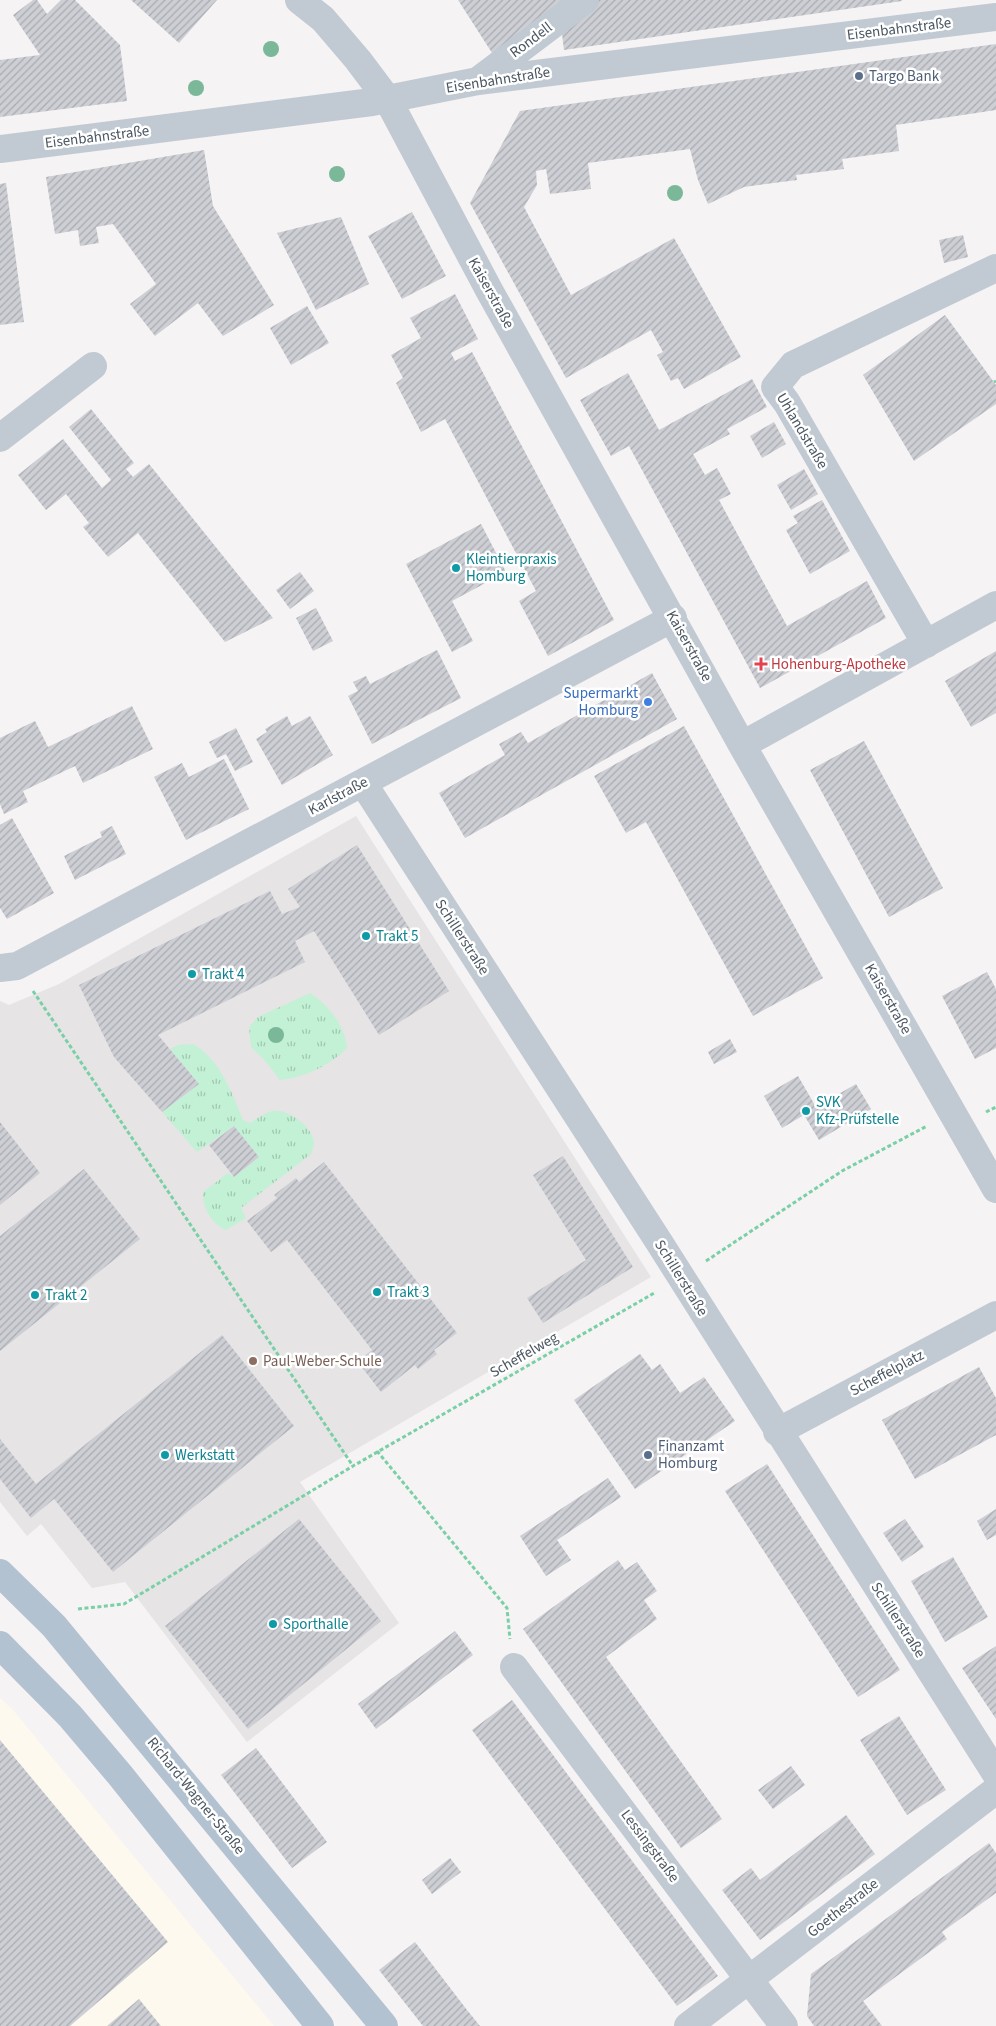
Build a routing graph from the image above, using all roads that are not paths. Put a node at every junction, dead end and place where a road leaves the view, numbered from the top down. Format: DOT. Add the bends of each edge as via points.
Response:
graph roads {
  1 [pos="299,0"];
  2 [pos="585,0"];
  3 [pos="996,16"];
  4 [pos="478,81"];
  5 [pos="388,100"];
  6 [pos="0,149"];
  7 [pos="996,268"];
  8 [pos="93,366"];
  9 [pos="0,438"];
  10 [pos="996,605"];
  11 [pos="674,618"];
  12 [pos="926,644"];
  13 [pos="742,745"];
  14 [pos="363,783"];
  15 [pos="8,967"];
  16 [pos="996,1189"];
  17 [pos="996,1315"];
  18 [pos="778,1432"];
  19 [pos="0,1573"];
  20 [pos="0,1645"];
  21 [pos="514,1667"];
  22 [pos="996,1774"];
  23 [pos="996,1790"];
  24 [pos="751,1979"];
  25 [pos="320,2026"];
  26 [pos="384,2026"];
  27 [pos="688,2026"];
  28 [pos="784,2026"];
  1 -- 5 [label="street, Kaiserstraße" via="322,19"];
  2 -- 4 [label="street, Rondell"];
  3 -- 4 [label="street, Eisenbahnstraße"];
  4 -- 5 [label="street, Eisenbahnstraße"];
  5 -- 6 [label="street, Eisenbahnstraße"];
  5 -- 11 [label="street, Kaiserstraße" via="489,290"];
  7 -- 12 [label="street, Uhlandstraße" via="793,365 775,387"];
  8 -- 9 [label="street"];
  10 -- 12 [label="street"];
  11 -- 13 [label="street, Kaiserstraße"];
  11 -- 14 [label="street, Karlstraße"];
  12 -- 13 [label="street"];
  13 -- 16 [label="street, Kaiserstraße"];
  14 -- 15 [label="street, Karlstraße"];
  14 -- 18 [label="street, Schillerstraße"];
  17 -- 18 [label="street, Scheffelplatz"];
  18 -- 22 [label="street, Schillerstraße"];
  19 -- 26 [label="main road, Richard-Wagner-Straße" via="54,1626"];
  20 -- 25 [label="main road" via="70,1716 120,1775"];
  21 -- 24 [label="street, Lessingstraße"];
  23 -- 24 [label="street, Goethestraße"];
  24 -- 27 [label="street, Goethestraße"];
  24 -- 28 [label="street, Lessingstraße"];
}
